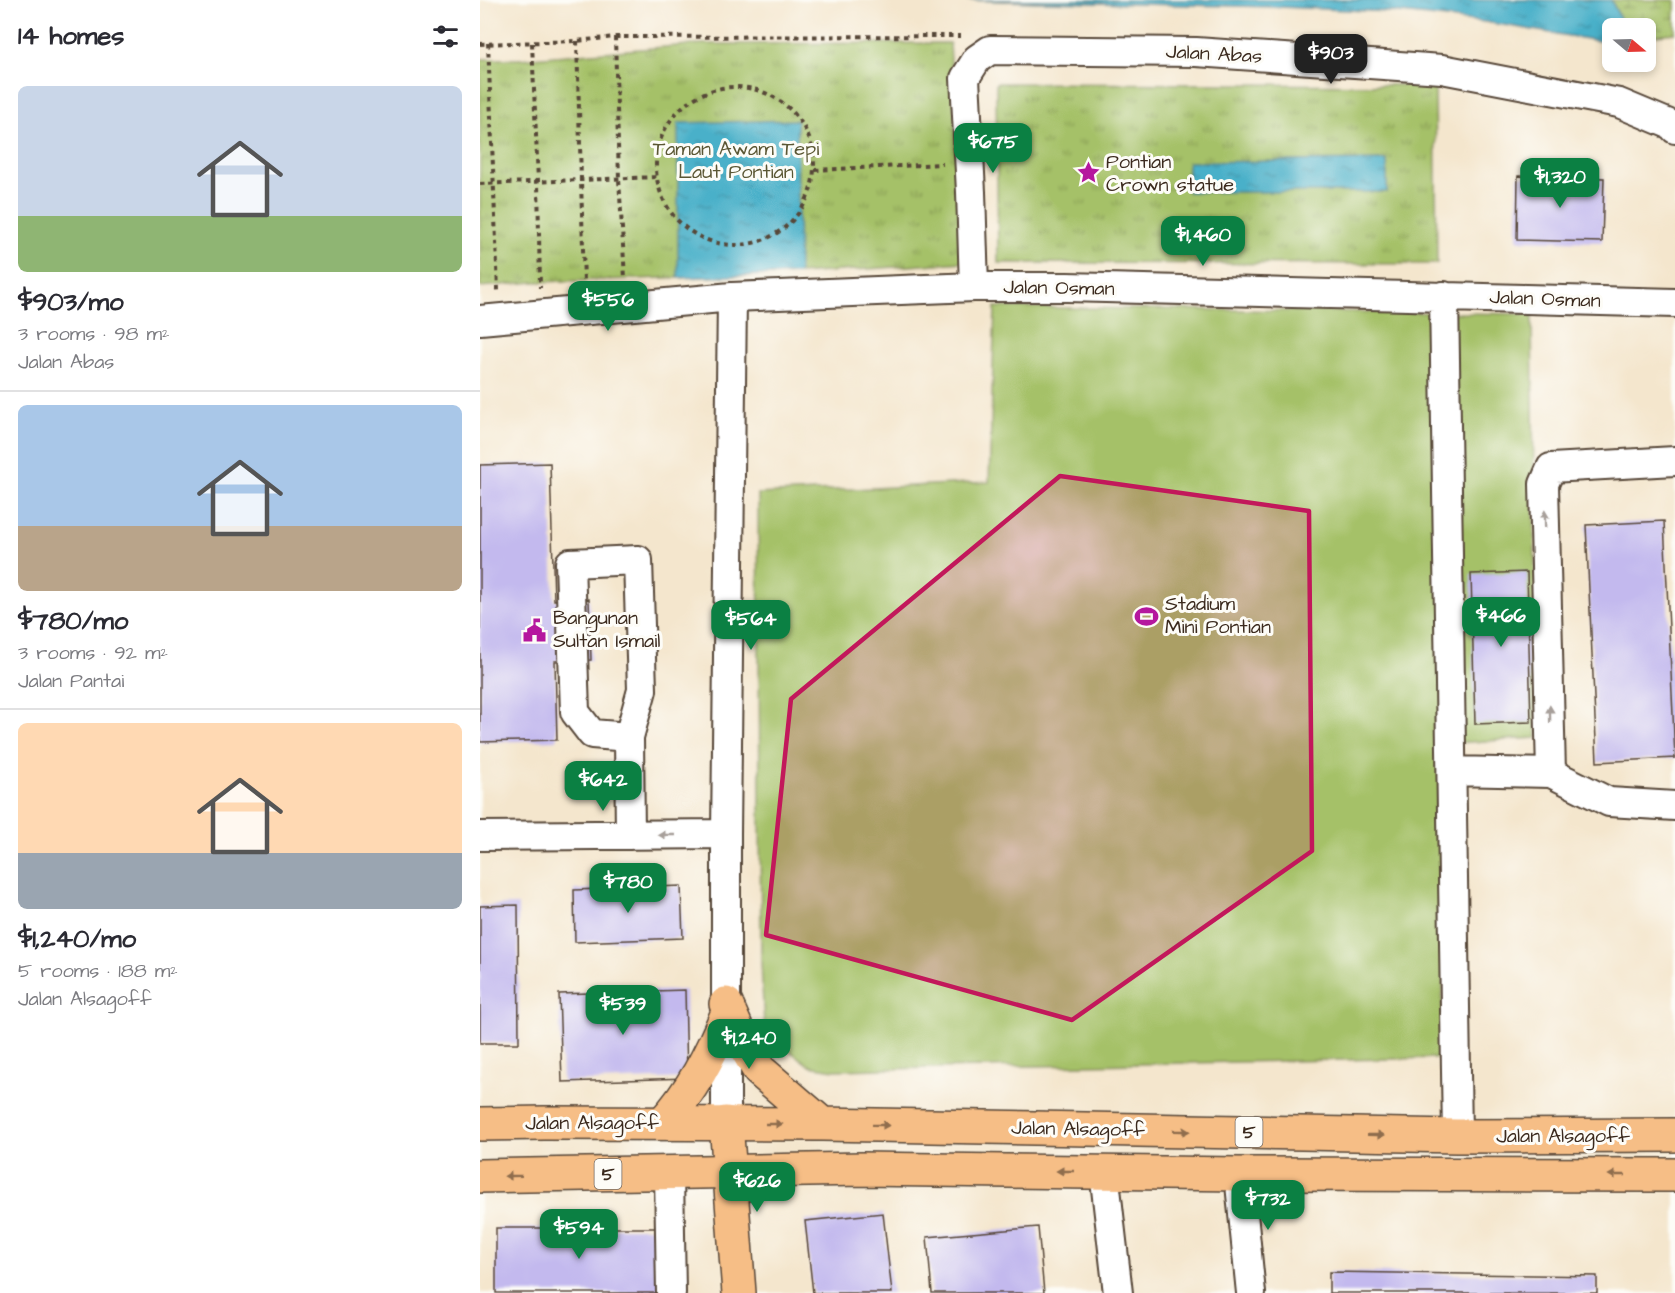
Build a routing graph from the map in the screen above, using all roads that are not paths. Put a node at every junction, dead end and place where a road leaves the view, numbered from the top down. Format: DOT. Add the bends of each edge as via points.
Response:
graph roads {
  1 [pos="1675,129"];
  2 [pos="974,287"];
  3 [pos="1444,296"];
  4 [pos="732,297"];
  5 [pos="1675,303"];
  6 [pos="490,320"];
  7 [pos="1675,461"];
  8 [pos="629,737"];
  9 [pos="1452,771"];
  10 [pos="1551,772"];
  11 [pos="1675,806"];
  12 [pos="726,834"];
  13 [pos="630,835"];
  14 [pos="480,836"];
  15 [pos="726,1011"];
  16 [pos="663,1123"];
  17 [pos="480,1124"];
  18 [pos="726,1124"];
  19 [pos="822,1124"];
  20 [pos="1675,1135"];
  21 [pos="1457,1136"];
  22 [pos="1104,1171"];
  23 [pos="728,1172"];
  24 [pos="669,1173"];
  25 [pos="1239,1174"];
  26 [pos="1675,1175"];
  27 [pos="480,1176"];
  28 [pos="671,1293"];
  29 [pos="739,1293"];
  30 [pos="1118,1293"];
  31 [pos="1251,1293"];
  1 -- 2 [label="street, Jalan Abas" via="1619,103 1442,69 1196,52 990,50 977,59 965,78"];
  2 -- 3 [label="street, Jalan Osman"];
  2 -- 4 [label="street, Jalan Osman"];
  3 -- 5 [label="street, Jalan Osman"];
  3 -- 9 [label="street"];
  4 -- 6 [label="street, Jalan Osman"];
  4 -- 12 [label="street"];
  10 -- 7 [label="street, one-way" via="1544,484 1551,468"];
  8 -- 8 [label="street" via="592,734 575,712 570,562 638,560 642,690"];
  8 -- 13 [label="street"];
  9 -- 10 [label="street"];
  9 -- 21 [label="street"];
  10 -- 11 [label="street" via="1609,802"];
  12 -- 13 [label="street, one-way"];
  12 -- 15 [label="street"];
  13 -- 14 [label="street"];
  15 -- 16 [label="main road" via="711,1055 684,1100"];
  15 -- 18 [label="street"];
  15 -- 19 [label="main road" via="759,1070"];
  16 -- 17 [label="main road, Jalan Alsagoff / 5"];
  16 -- 18 [label="main road, Jalan Alsagoff / 5"];
  18 -- 19 [label="main road, Jalan Alsagoff / 5, one-way"];
  18 -- 23 [label="main road"];
  19 -- 21 [label="main road, Jalan Alsagoff / 5, one-way"];
  20 -- 21 [label="main road, Jalan Alsagoff / 5"];
  22 -- 23 [label="main road, Jalan Alsagoff / 5, one-way"];
  22 -- 25 [label="main road, Jalan Alsagoff / 5"];
  22 -- 30 [label="street"];
  23 -- 24 [label="main road, Jalan Alsagoff / 5"];
  23 -- 29 [label="main road"];
  24 -- 27 [label="main road, Jalan Alsagoff / 5, one-way"];
  24 -- 28 [label="street"];
  26 -- 25 [label="main road, Jalan Alsagoff / 5, one-way"];
  25 -- 31 [label="street"];
}
